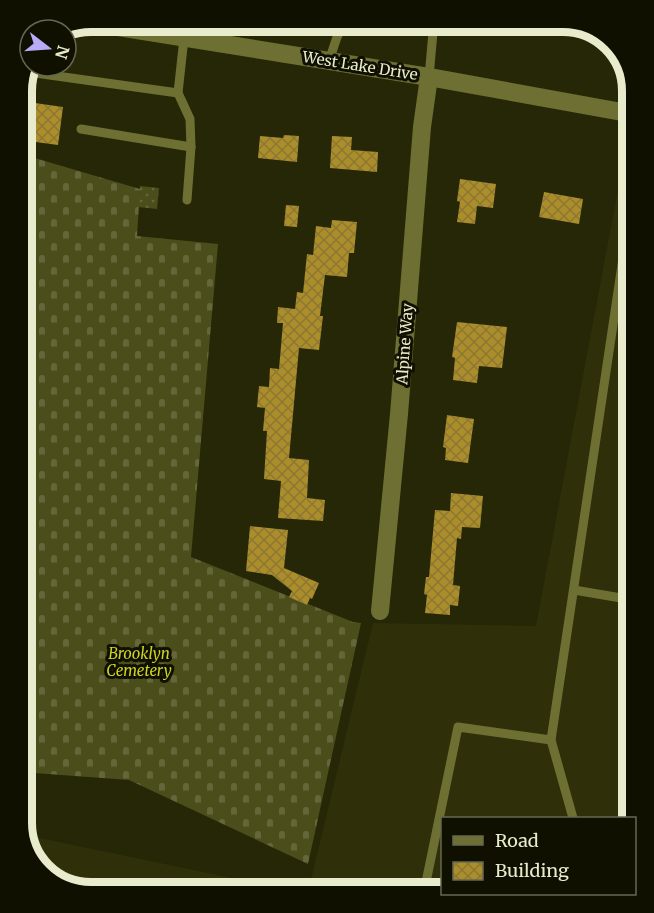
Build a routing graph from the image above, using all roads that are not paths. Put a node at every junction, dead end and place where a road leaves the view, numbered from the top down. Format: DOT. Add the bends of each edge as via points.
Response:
graph roads {
  1 [pos="163,32"];
  2 [pos="340,32"];
  3 [pos="433,32"];
  4 [pos="184,38"];
  5 [pos="329,61"];
  6 [pos="429,77"];
  7 [pos="71,78"];
  8 [pos="178,93"];
  9 [pos="622,112"];
  10 [pos="81,129"];
  11 [pos="191,147"];
  12 [pos="187,200"];
  13 [pos="622,265"];
  14 [pos="574,590"];
  15 [pos="622,598"];
  16 [pos="380,611"];
  17 [pos="551,740"];
  18 [pos="572,817"];
  19 [pos="426,882"];
  1 -- 4 [label="main road, West Lake Drive"];
  2 -- 5 [label="lane"];
  3 -- 6 [label="lane"];
  4 -- 5 [label="main road, West Lake Drive"];
  4 -- 8 [label="lane"];
  5 -- 6 [label="main road, West Lake Drive"];
  6 -- 9 [label="main road, West Lake Drive"];
  6 -- 16 [label="main road, Alpine Way"];
  7 -- 8 [label="lane"];
  8 -- 11 [label="lane" via="190,119"];
  10 -- 11 [label="lane"];
  11 -- 12 [label="lane"];
  13 -- 14 [label="lane"];
  14 -- 15 [label="lane"];
  14 -- 17 [label="lane"];
  17 -- 18 [label="lane"];
  17 -- 19 [label="lane" via="458,727"];
}
